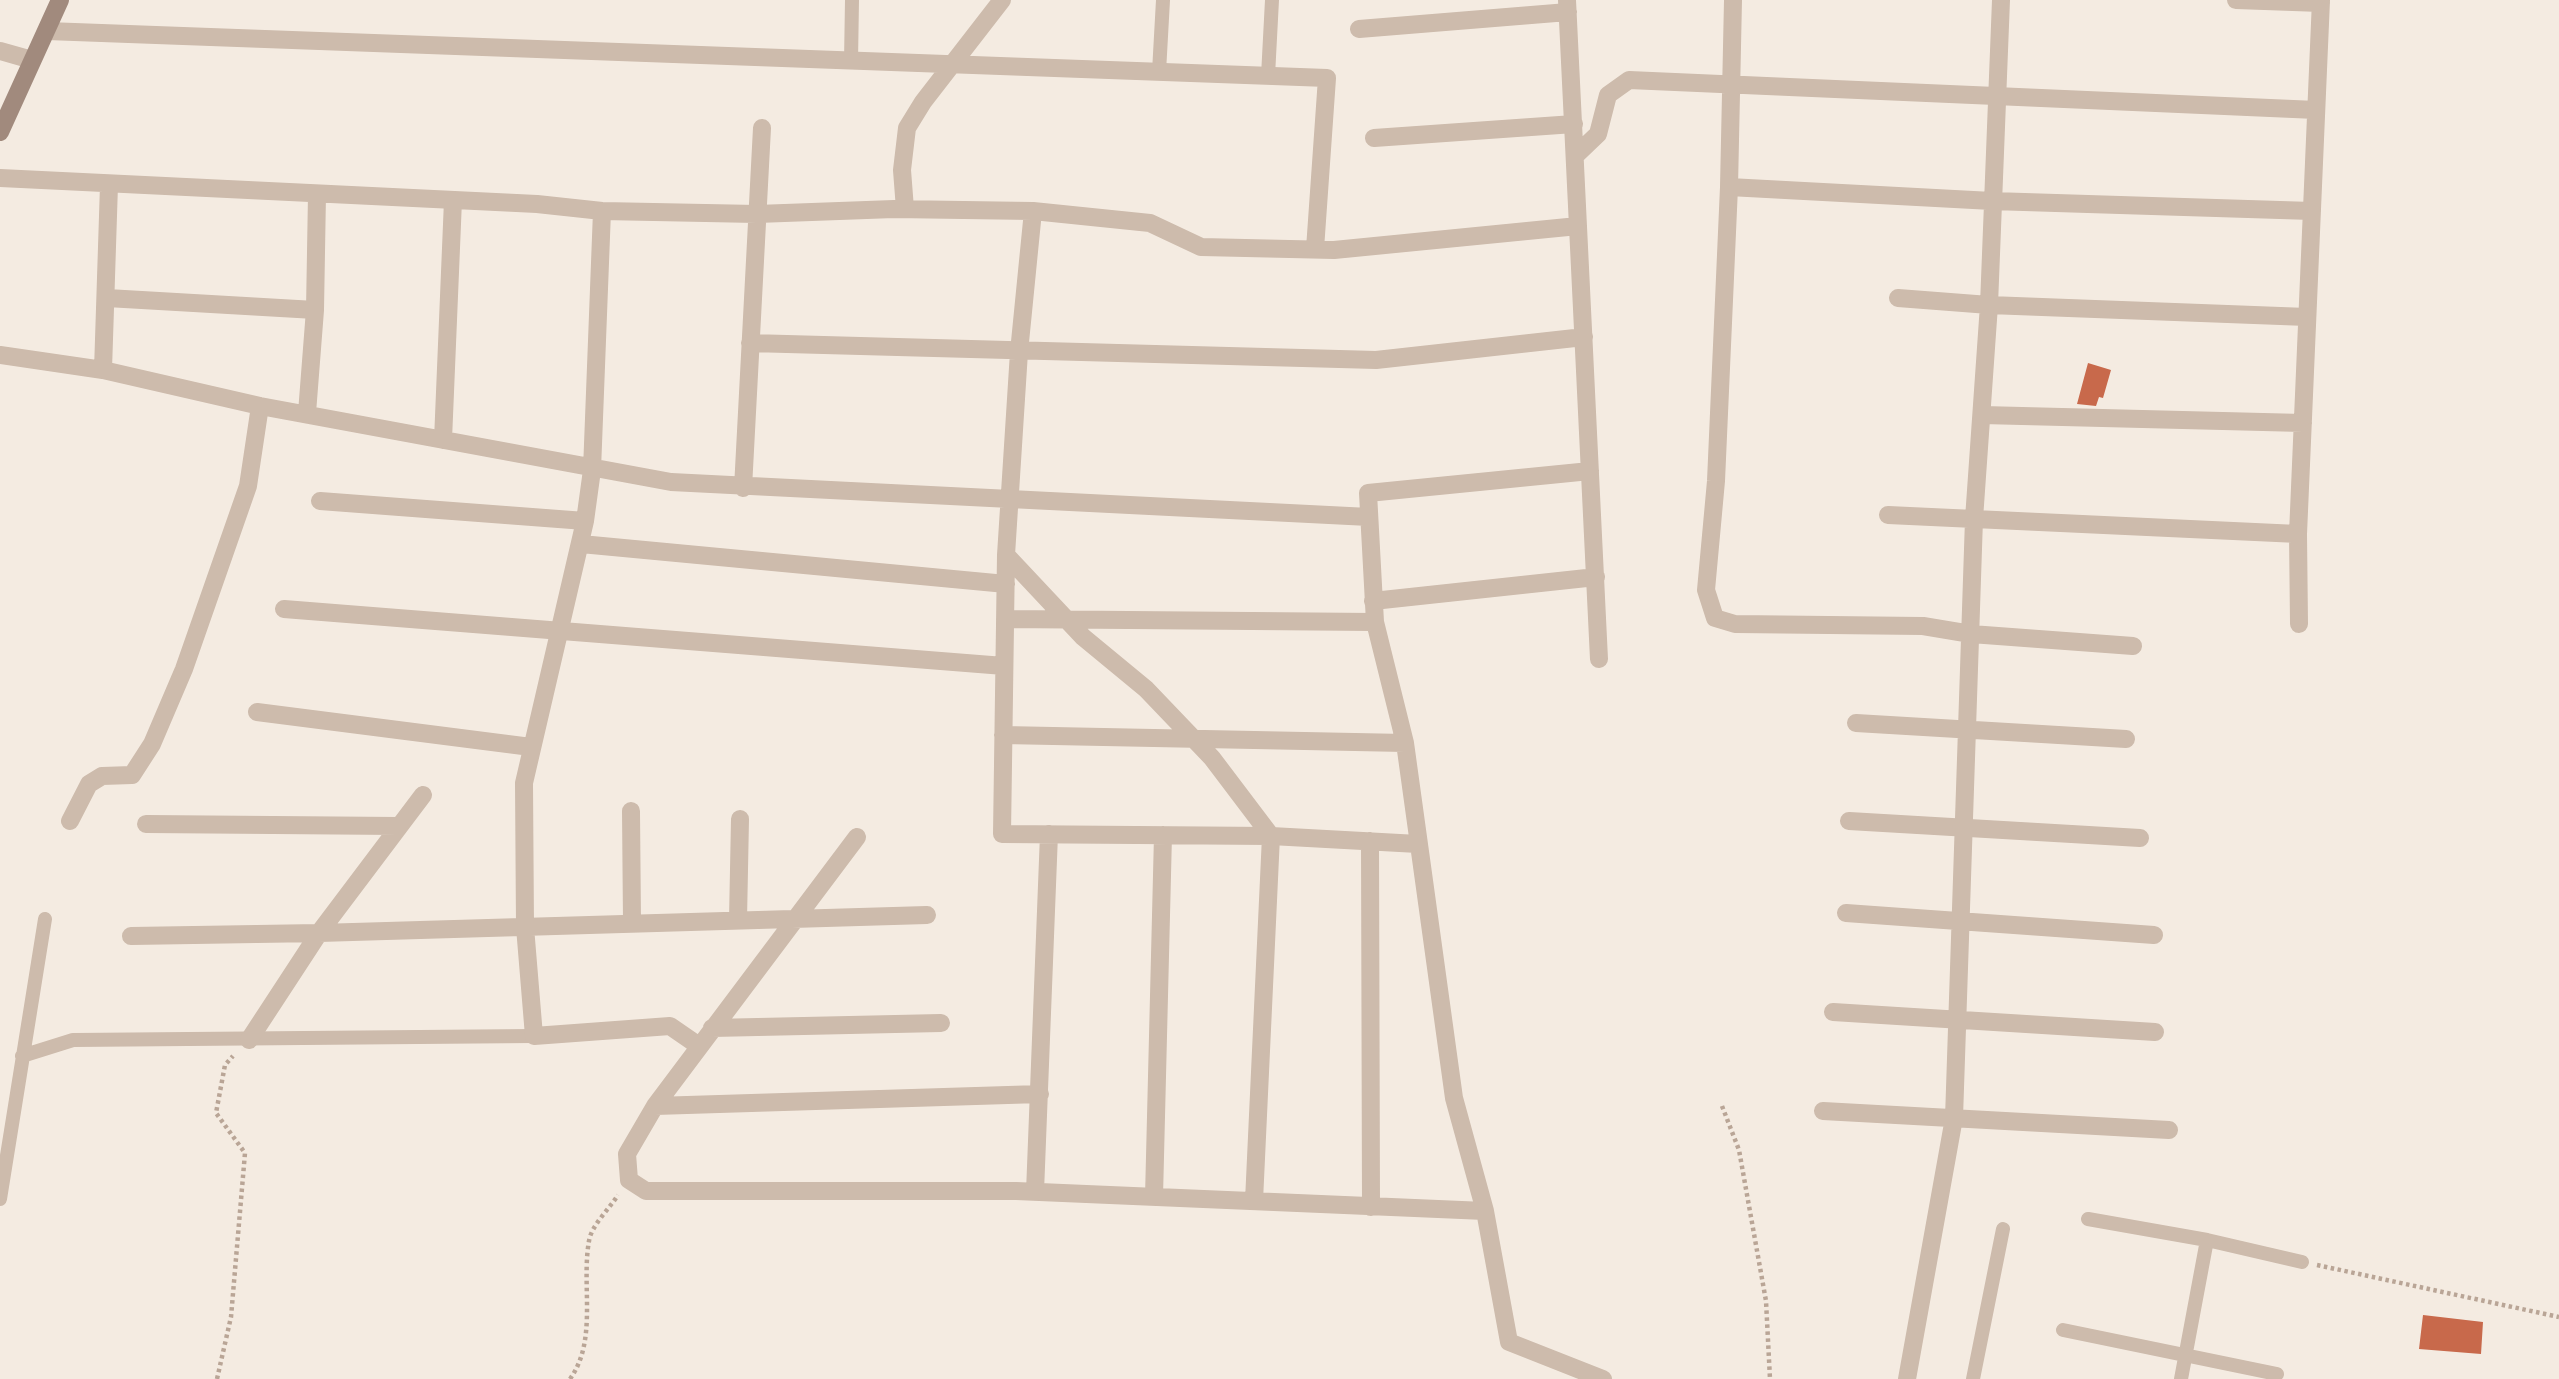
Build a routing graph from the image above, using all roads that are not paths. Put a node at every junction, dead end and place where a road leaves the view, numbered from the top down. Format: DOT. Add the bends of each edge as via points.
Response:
graph roads {
  1 [pos="60,0"];
  2 [pos="852,0"];
  3 [pos="1002,0"];
  4 [pos="1163,0"];
  5 [pos="1272,0"];
  6 [pos="1733,0"];
  7 [pos="2001,0"];
  8 [pos="2236,0"];
  9 [pos="2321,1"];
  10 [pos="1568,6"];
  11 [pos="1359,29"];
  12 [pos="47,31"];
  13 [pos="0,51"];
  14 [pos="32,60"];
  15 [pos="851,62"];
  16 [pos="951,66"];
  17 [pos="1159,72"];
  18 [pos="1268,76"];
  19 [pos="1730,84"];
  20 [pos="1995,97"];
  21 [pos="2316,110"];
  22 [pos="1574,124"];
  23 [pos="762,128"];
  24 [pos="0,132"];
  25 [pos="1374,138"];
  26 [pos="1575,156"];
  27 [pos="0,177"];
  28 [pos="109,185"];
  29 [pos="1729,187"];
  30 [pos="317,194"];
  31 [pos="453,200"];
  32 [pos="1992,201"];
  33 [pos="905,209"];
  34 [pos="602,211"];
  35 [pos="1033,211"];
  36 [pos="2312,211"];
  37 [pos="757,214"];
  38 [pos="1578,226"];
  39 [pos="1315,249"];
  40 [pos="107,298"];
  41 [pos="1898,298"];
  42 [pos="1989,305"];
  43 [pos="315,310"];
  44 [pos="2307,317"];
  45 [pos="1584,337"];
  46 [pos="750,343"];
  47 [pos="1019,352"];
  48 [pos="0,355"];
  49 [pos="103,370"];
  50 [pos="260,406"];
  51 [pos="307,413"];
  52 [pos="1982,415"];
  53 [pos="2303,423"];
  54 [pos="443,440"];
  55 [pos="592,470"];
  56 [pos="1590,471"];
  57 [pos="743,488"];
  58 [pos="1010,500"];
  59 [pos="320,502"];
  60 [pos="1888,515"];
  61 [pos="1369,517"];
  62 [pos="1974,519"];
  63 [pos="585,521"];
  64 [pos="2298,534"];
  65 [pos="581,544"];
  66 [pos="1006,555"];
  67 [pos="1595,577"];
  68 [pos="1006,584"];
  69 [pos="1373,601"];
  70 [pos="285,609"];
  71 [pos="1005,618"];
  72 [pos="1067,619"];
  73 [pos="1375,622"];
  74 [pos="2299,624"];
  75 [pos="560,629"];
  76 [pos="1970,634"];
  77 [pos="2133,646"];
  78 [pos="1600,659"];
  79 [pos="1004,666"];
  80 [pos="257,712"];
  81 [pos="1856,723"];
  82 [pos="1967,730"];
  83 [pos="1003,735"];
  84 [pos="1193,738"];
  85 [pos="2126,739"];
  86 [pos="1405,743"];
  87 [pos="531,747"];
  88 [pos="423,795"];
  89 [pos="631,811"];
  90 [pos="740,819"];
  91 [pos="70,821"];
  92 [pos="1849,821"];
  93 [pos="146,824"];
  94 [pos="399,826"];
  95 [pos="1964,827"];
  96 [pos="1049,834"];
  97 [pos="1163,835"];
  98 [pos="1271,836"];
  99 [pos="857,837"];
  100 [pos="2140,838"];
  101 [pos="1370,841"];
  102 [pos="1418,844"];
  103 [pos="1846,914"];
  104 [pos="927,915"];
  105 [pos="45,919"];
  106 [pos="794,919"];
  107 [pos="1961,919"];
  108 [pos="738,920"];
  109 [pos="632,923"];
  110 [pos="525,928"];
  111 [pos="319,933"];
  112 [pos="2154,935"];
  113 [pos="131,936"];
  114 [pos="1833,1012"];
  115 [pos="1957,1019"];
  116 [pos="942,1023"];
  117 [pos="712,1028"];
  118 [pos="2155,1032"];
  119 [pos="534,1036"];
  120 [pos="249,1040"];
  121 [pos="699,1046"];
  122 [pos="22,1056"];
  123 [pos="1040,1094"];
  124 [pos="655,1106"];
  125 [pos="1823,1111"];
  126 [pos="1954,1118"];
  127 [pos="2169,1130"];
  128 [pos="1035,1192"];
  129 [pos="1154,1197"];
  130 [pos="0,1199"];
  131 [pos="1254,1201"];
  132 [pos="1371,1207"];
  133 [pos="1485,1211"];
  134 [pos="2088,1219"];
  135 [pos="2003,1229"];
  136 [pos="2207,1240"];
  137 [pos="2302,1262"];
  138 [pos="2063,1330"];
  139 [pos="2186,1354"];
  140 [pos="1568,1373"];
  141 [pos="2277,1374"];
  142 [pos="1603,1379"];
  143 [pos="1907,1379"];
  144 [pos="1973,1379"];
  145 [pos="2181,1379"];
  1 -- 12 [label="street"];
  2 -- 15 [label="lane"];
  3 -- 16 [label="street"];
  4 -- 17 [label="lane"];
  5 -- 18 [label="lane"];
  6 -- 19 [label="street"];
  7 -- 20 [label="street"];
  8 -- 9 [label="street"];
  9 -- 21 [label="street"];
  10 -- 11 [label="street"];
  10 -- 22 [label="street"];
  12 -- 14 [label="street"];
  12 -- 15 [label="street"];
  13 -- 14 [label="street"];
  14 -- 24 [label="street"];
  15 -- 16 [label="street"];
  16 -- 17 [label="street"];
  16 -- 33 [label="street" via="907,128 902,170"];
  17 -- 18 [label="street"];
  18 -- 39 [label="street" via="1327,78"];
  19 -- 20 [label="street"];
  19 -- 26 [label="street" via="1629,80 1608,95 1598,134"];
  19 -- 29 [label="street"];
  20 -- 21 [label="street"];
  20 -- 32 [label="street"];
  21 -- 36 [label="street"];
  22 -- 25 [label="street"];
  22 -- 26 [label="street"];
  23 -- 37 [label="street"];
  26 -- 38 [label="street"];
  27 -- 28 [label="street"];
  28 -- 30 [label="street"];
  28 -- 40 [label="street"];
  29 -- 32 [label="street"];
  29 -- 76 [label="street" via="1716,481 1706,590 1715,618 1735,624 1923,626"];
  30 -- 31 [label="street"];
  30 -- 43 [label="street"];
  31 -- 34 [label="street"];
  31 -- 54 [label="street"];
  32 -- 36 [label="street"];
  32 -- 42 [label="street"];
  33 -- 35 [label="street"];
  33 -- 37 [label="street"];
  34 -- 37 [label="street"];
  34 -- 55 [label="street"];
  35 -- 39 [label="street" via="1150,223 1201,247"];
  35 -- 47 [label="street"];
  36 -- 44 [label="street"];
  37 -- 46 [label="street"];
  38 -- 39 [label="street"];
  38 -- 45 [label="street"];
  40 -- 43 [label="street"];
  40 -- 49 [label="street"];
  41 -- 42 [label="street"];
  42 -- 44 [label="street"];
  42 -- 52 [label="street"];
  43 -- 51 [label="street"];
  44 -- 53 [label="street"];
  45 -- 47 [label="street" via="1376,360"];
  45 -- 56 [label="street"];
  46 -- 47 [label="street"];
  46 -- 57 [label="street"];
  47 -- 58 [label="street"];
  48 -- 49 [label="street"];
  49 -- 50 [label="street"];
  50 -- 51 [label="street"];
  50 -- 91 [label="street" via="248,486 184,669 152,744 132,775 102,776 89,784"];
  51 -- 54 [label="street"];
  52 -- 53 [label="street"];
  52 -- 62 [label="street"];
  53 -- 64 [label="street"];
  54 -- 55 [label="street"];
  55 -- 57 [label="street"];
  55 -- 63 [label="street"];
  56 -- 61 [label="street" via="1368,493"];
  56 -- 67 [label="street"];
  57 -- 58 [label="street"];
  58 -- 61 [label="street"];
  58 -- 66 [label="street"];
  59 -- 63 [label="street"];
  60 -- 62 [label="street"];
  61 -- 69 [label="street"];
  62 -- 64 [label="street"];
  62 -- 76 [label="street"];
  63 -- 65 [label="street"];
  64 -- 74 [label="street"];
  65 -- 68 [label="street"];
  65 -- 75 [label="street"];
  66 -- 68 [label="street"];
  66 -- 72 [label="street"];
  67 -- 69 [label="street"];
  67 -- 78 [label="street"];
  68 -- 71 [label="street"];
  69 -- 73 [label="street"];
  70 -- 75 [label="street"];
  71 -- 72 [label="street"];
  71 -- 79 [label="street"];
  72 -- 73 [label="street"];
  72 -- 84 [label="street"];
  73 -- 86 [label="street"];
  75 -- 79 [label="street"];
  75 -- 87 [label="street"];
  76 -- 77 [label="street"];
  76 -- 82 [label="street"];
  79 -- 83 [label="street"];
  80 -- 87 [label="street"];
  81 -- 82 [label="street"];
  82 -- 85 [label="street"];
  82 -- 95 [label="street"];
  83 -- 84 [label="street"];
  83 -- 96 [label="street" via="1002,834"];
  84 -- 86 [label="street"];
  84 -- 98 [label="street"];
  86 -- 102 [label="street"];
  87 -- 110 [label="street" via="524,783"];
  88 -- 94 [label="street"];
  89 -- 109 [label="street"];
  90 -- 108 [label="street"];
  92 -- 95 [label="street"];
  93 -- 94 [label="street"];
  94 -- 111 [label="street"];
  95 -- 100 [label="street"];
  95 -- 107 [label="street"];
  96 -- 97 [label="street"];
  96 -- 123 [label="street"];
  97 -- 98 [label="street"];
  97 -- 129 [label="street"];
  98 -- 101 [label="street"];
  98 -- 131 [label="street"];
  99 -- 106 [label="street"];
  101 -- 102 [label="street"];
  101 -- 132 [label="street"];
  102 -- 133 [label="street" via="1454,1098"];
  103 -- 107 [label="street"];
  104 -- 106 [label="street"];
  105 -- 122 [label="lane"];
  106 -- 108 [label="street"];
  106 -- 117 [label="street"];
  107 -- 112 [label="street"];
  107 -- 115 [label="street"];
  108 -- 109 [label="street"];
  109 -- 110 [label="street"];
  110 -- 111 [label="street"];
  110 -- 119 [label="street"];
  111 -- 113 [label="street"];
  111 -- 120 [label="street"];
  114 -- 115 [label="street"];
  115 -- 118 [label="street"];
  115 -- 126 [label="street"];
  116 -- 117 [label="street"];
  117 -- 121 [label="street"];
  119 -- 120 [label="lane"];
  119 -- 121 [label="street" via="670,1026"];
  120 -- 122 [label="lane" via="73,1040"];
  121 -- 124 [label="street"];
  122 -- 130 [label="lane"];
  123 -- 124 [label="street"];
  123 -- 128 [label="street"];
  124 -- 128 [label="street" via="627,1154 629,1180 646,1191"];
  125 -- 126 [label="street"];
  126 -- 127 [label="street"];
  126 -- 143 [label="street"];
  128 -- 129 [label="street"];
  129 -- 131 [label="street"];
  131 -- 132 [label="street"];
  132 -- 133 [label="street"];
  133 -- 140 [label="street" via="1509,1342"];
  134 -- 136 [label="lane"];
  135 -- 144 [label="lane"];
  136 -- 137 [label="lane"];
  136 -- 139 [label="lane"];
  138 -- 139 [label="lane"];
  139 -- 141 [label="lane"];
  139 -- 145 [label="lane"];
  140 -- 142 [label="street"];
}
